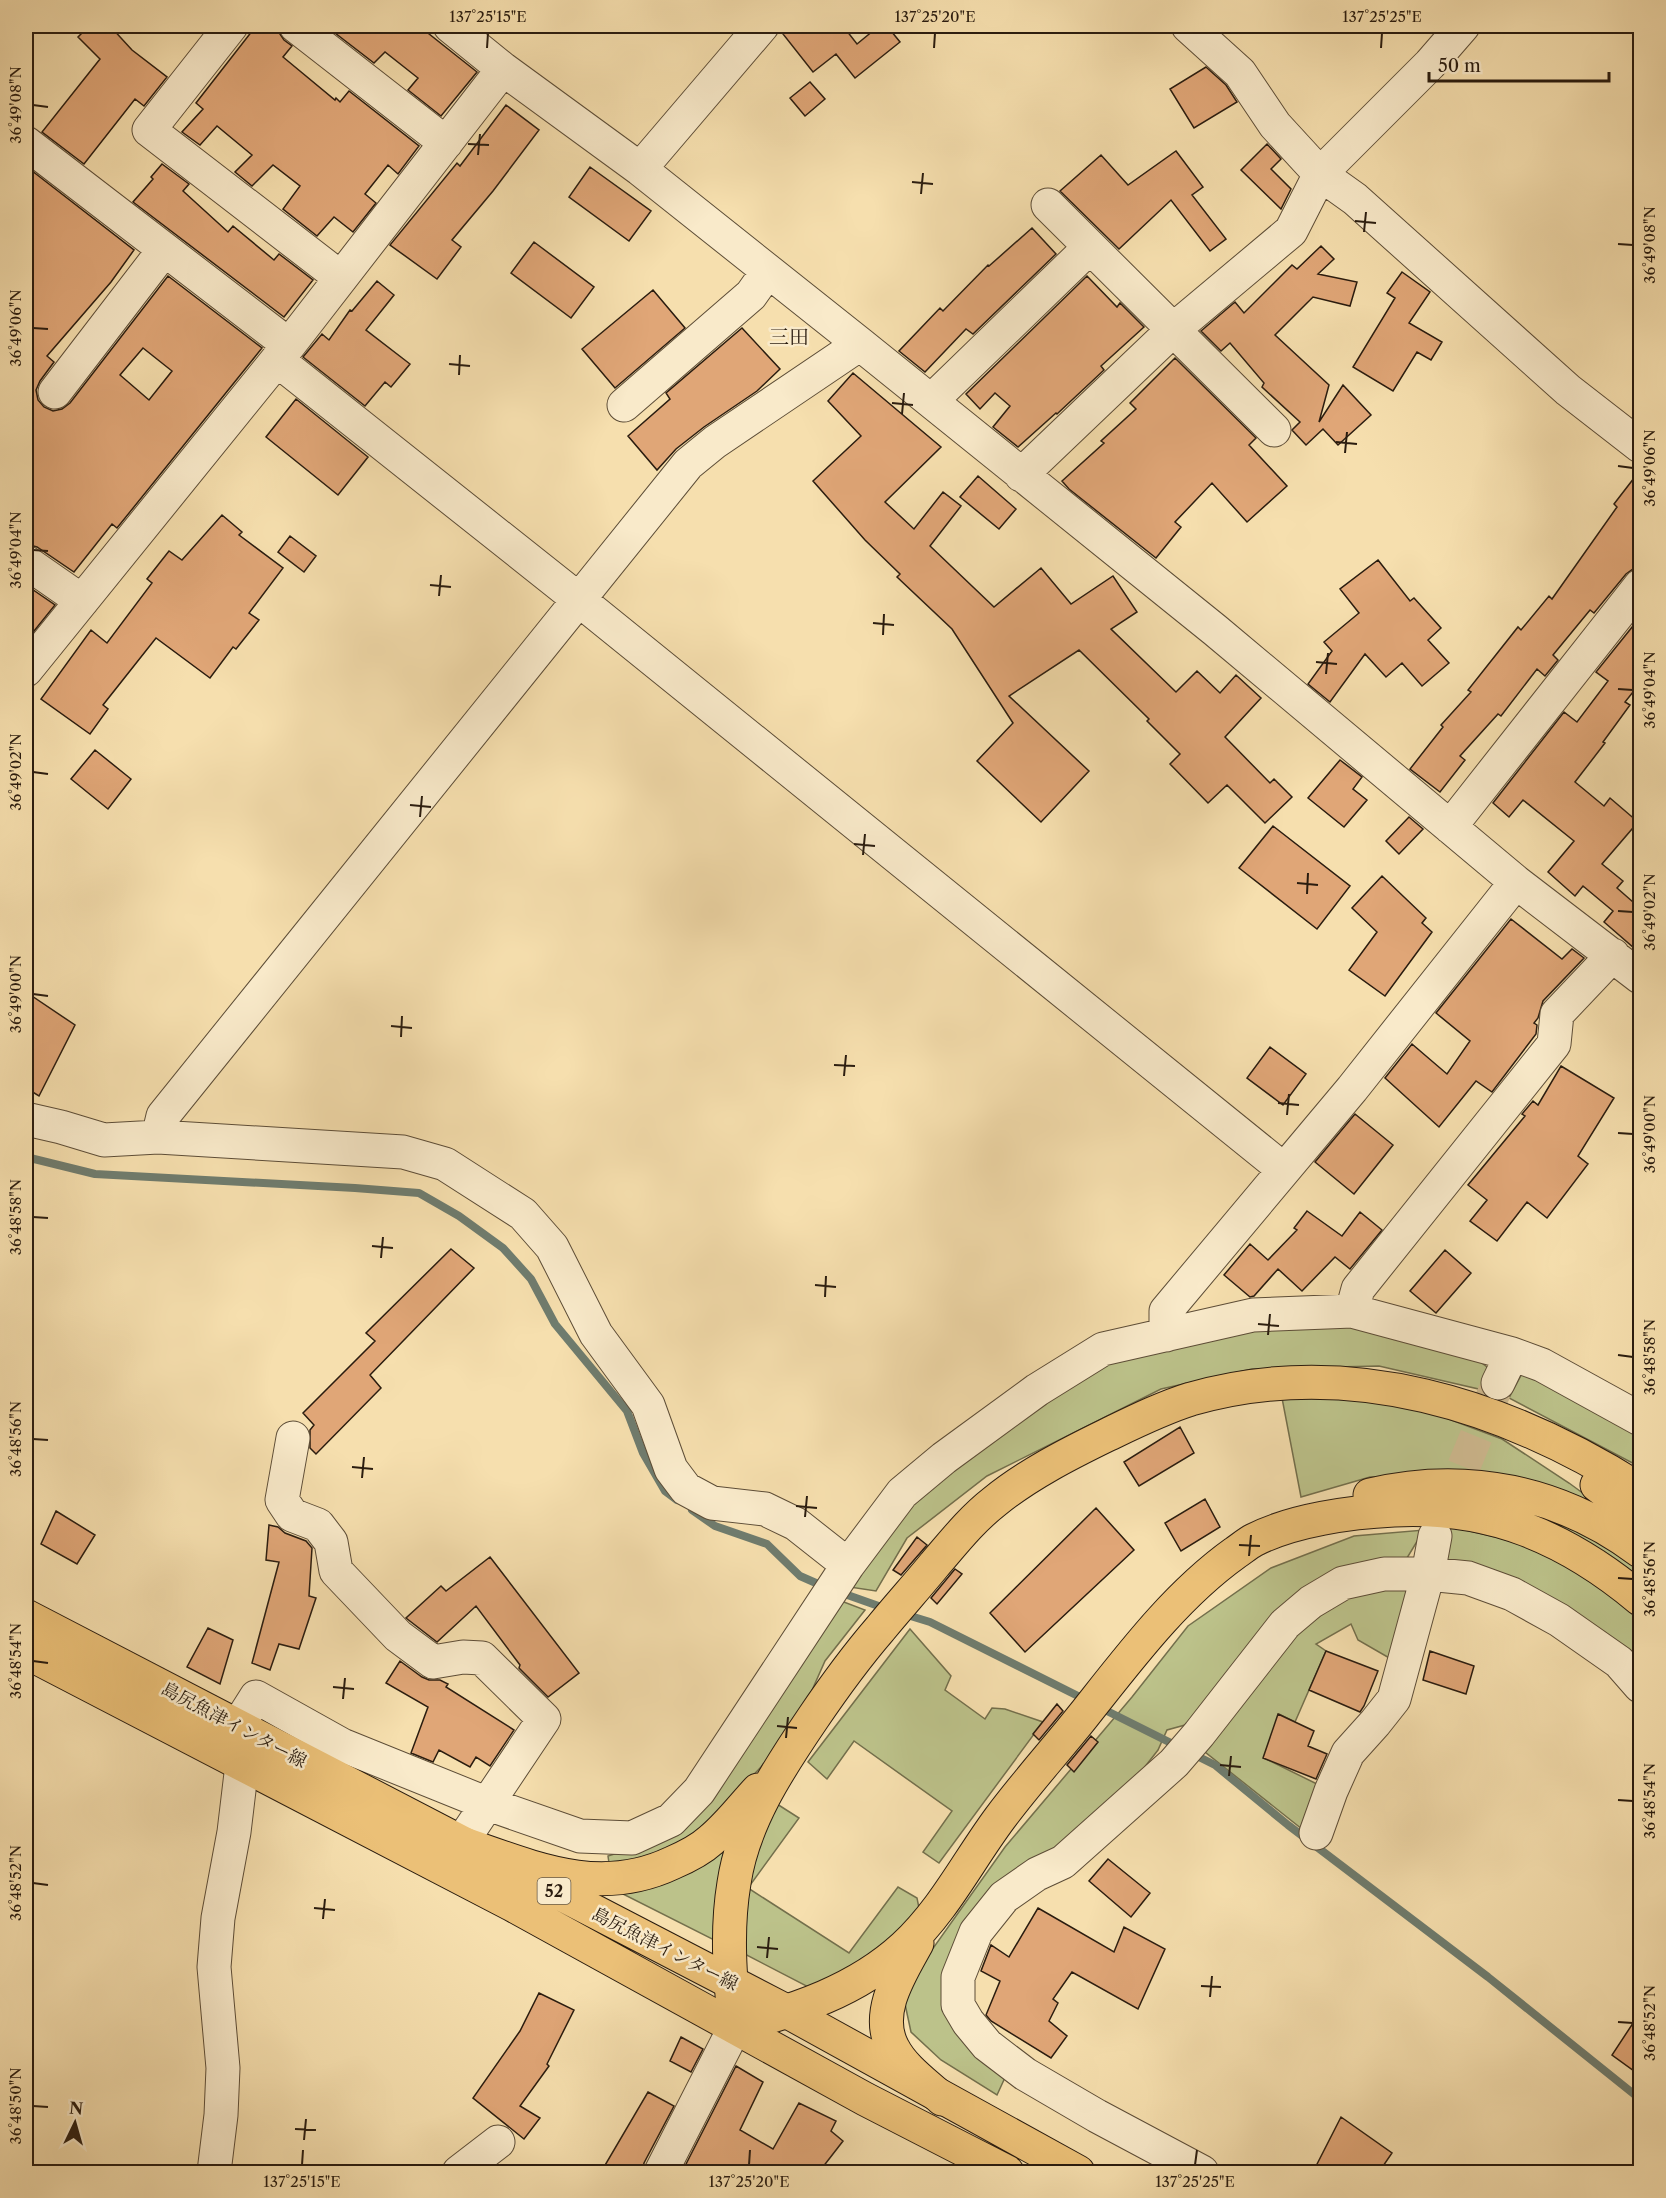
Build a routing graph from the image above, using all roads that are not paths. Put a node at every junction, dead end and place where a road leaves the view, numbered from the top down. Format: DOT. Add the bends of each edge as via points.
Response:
graph roads {
  1 [pos="231,26"];
  2 [pos="296,26"];
  3 [pos="450,26"];
  4 [pos="762,26"];
  5 [pos="1188,26"];
  6 [pos="1464,27"];
  7 [pos="503,69"];
  8 [pos="26,143"];
  9 [pos="446,143"];
  10 [pos="639,169"];
  11 [pos="1320,174"];
  12 [pos="1048,206"];
  13 [pos="1089,248"];
  14 [pos="165,250"];
  15 [pos="768,271"];
  16 [pos="341,278"];
  17 [pos="1173,330"];
  18 [pos="860,344"];
  19 [pos="283,353"];
  20 [pos="55,392"];
  21 [pos="931,401"];
  22 [pos="624,405"];
  23 [pos="1274,430"];
  24 [pos="1633,431"];
  25 [pos="1021,475"];
  26 [pos="26,562"];
  27 [pos="1641,586"];
  28 [pos="578,599"];
  29 [pos="82,601"];
  30 [pos="26,670"];
  31 [pos="1449,827"];
  32 [pos="1516,882"];
  33 [pos="1613,955"];
  34 [pos="1641,977"];
  35 [pos="26,1119"];
  36 [pos="158,1137"];
  37 [pos="1283,1169"];
  38 [pos="1352,1311"];
  39 [pos="1166,1335"];
  40 [pos="1512,1354"];
  41 [pos="1498,1383"];
  42 [pos="1450,1401"];
  43 [pos="1641,1419"];
  44 [pos="293,1438"];
  45 [pos="1641,1490"];
  46 [pos="1641,1518"];
  47 [pos="1435,1536"];
  48 [pos="1254,1540"];
  49 [pos="1641,1551"];
  50 [pos="848,1564"];
  51 [pos="1428,1574"];
  52 [pos="1641,1599"];
  53 [pos="26,1616"];
  54 [pos="26,1652"];
  55 [pos="1641,1686"];
  56 [pos="237,1727"];
  57 [pos="242,1766"];
  58 [pos="780,1767"];
  59 [pos="488,1804"];
  60 [pos="1316,1833"];
  61 [pos="461,1843"];
  62 [pos="931,1918"];
  63 [pos="730,1983"];
  64 [pos="788,2012"];
  65 [pos="735,2027"];
  66 [pos="942,2099"];
  67 [pos="498,2142"];
  68 [pos="1159,2162"];
  69 [pos="214,2172"];
  70 [pos="459,2172"];
  71 [pos="661,2172"];
  72 [pos="1007,2172"];
  73 [pos="1078,2172"];
  74 [pos="1202,2172"];
  1 -- 16 [label="street" via="149,130"];
  2 -- 9 [label="street"];
  3 -- 7 [label="street"];
  4 -- 10 [label="street"];
  5 -- 11 [label="street" via="1240,73 1275,125"];
  6 -- 11 [label="street"];
  7 -- 9 [label="street"];
  7 -- 10 [label="street"];
  8 -- 14 [label="street"];
  9 -- 16 [label="street"];
  10 -- 15 [label="street"];
  11 -- 17 [label="street" via="1291,231"];
  11 -- 24 [label="street" via="1355,200 1568,390"];
  12 -- 13 [label="street"];
  13 -- 17 [label="street"];
  13 -- 21 [label="street"];
  14 -- 19 [label="street"];
  14 -- 20 [label="street"];
  15 -- 18 [label="street"];
  15 -- 22 [label="street" via="751,295"];
  16 -- 19 [label="street"];
  17 -- 23 [label="street"];
  17 -- 25 [label="street"];
  18 -- 21 [label="street"];
  18 -- 28 [label="street" via="688,464"];
  19 -- 28 [label="street"];
  19 -- 29 [label="street"];
  21 -- 25 [label="street"];
  25 -- 31 [label="street" via="1215,630"];
  26 -- 29 [label="street"];
  27 -- 31 [label="street"];
  28 -- 36 [label="street" via="163,1116"];
  28 -- 37 [label="street"];
  29 -- 30 [label="street"];
  31 -- 32 [label="street"];
  32 -- 33 [label="street"];
  32 -- 37 [label="street" via="1352,1089"];
  33 -- 34 [label="street"];
  33 -- 38 [label="street" via="1557,1014 1554,1044 1358,1289"];
  35 -- 36 [label="street" via="104,1140"];
  36 -- 50 [label="street" via="403,1152 445,1164 523,1214 552,1247 596,1335 648,1405 671,1469 686,1489 712,1503 765,1509 796,1524"];
  37 -- 39 [label="street" via="1166,1311"];
  38 -- 39 [label="street" via="1253,1316"];
  38 -- 40 [label="street"];
  39 -- 50 [label="street" via="1103,1349 1037,1390 902,1493"];
  40 -- 41 [label="street"];
  40 -- 43 [label="street" via="1542,1365"];
  42 -- 45 [label="main road" via="1567,1447"];
  42 -- 46 [label="main road" via="1563,1462"];
  42 -- 58 [label="main road" via="1364,1384 1277,1383 1192,1399 1092,1442 1023,1480 968,1526 851,1663"];
  44 -- 59 [label="street" via="282,1500 292,1515 318,1525 331,1542 336,1571 398,1636 433,1662 482,1658 544,1719"];
  47 -- 51 [label="street"];
  48 -- 49 [label="main road" via="1300,1518 1372,1494 1450,1485 1514,1492 1562,1506"];
  48 -- 52 [label="main road" via="1329,1517 1442,1510 1484,1517 1554,1540 1586,1558"];
  48 -- 62 [label="main road" via="1191,1589 1134,1652 999,1819"];
  50 -- 59 [label="street" via="699,1791 671,1820 632,1838 580,1836"];
  51 -- 55 [label="street" via="1468,1578 1512,1594 1559,1620 1619,1662"];
  51 -- 60 [label="street" via="1394,1699 1348,1753"];
  51 -- 68 [label="street" via="1384,1574 1343,1583 1311,1602 1284,1624 1174,1763 1063,1862 1004,1897 976,1932 958,1977 958,2005 968,2022 987,2045 1025,2074 1097,2116"];
  53 -- 56 [label="main road, 島尻魚津インター線 / 52"];
  54 -- 57 [label="main road, 島尻魚津インター線 / 52"];
  56 -- 57 [label="street"];
  56 -- 59 [label="street" via="256,1697 342,1745"];
  56 -- 61 [label="main road, 島尻魚津インター線 / 52"];
  57 -- 65 [label="main road, 島尻魚津インター線 / 52" via="511,1904"];
  57 -- 69 [label="street" via="214,1967 224,2068"];
  58 -- 61 [label="main road" via="711,1840 687,1857 632,1877 574,1878"];
  58 -- 63 [label="main road" via="747,1836 734,1879"];
  59 -- 61 [label="street"];
  61 -- 63 [label="main road, 島尻魚津インター線 / 52"];
  62 -- 64 [label="main road" via="877,1969 846,1988"];
  62 -- 66 [label="main road" via="897,1981 888,2004 885,2030 893,2050"];
  63 -- 64 [label="main road, 島尻魚津インター線 / 52"];
  63 -- 65 [label="main road"];
  64 -- 65 [label="main road"];
  64 -- 66 [label="main road, 島尻魚津インター線 / 52"];
  65 -- 71 [label="street"];
  65 -- 72 [label="main road, 島尻魚津インター線 / 52"];
  66 -- 73 [label="main road, 島尻魚津インター線 / 52"];
  67 -- 70 [label="street"];
  68 -- 74 [label="street"];
}
